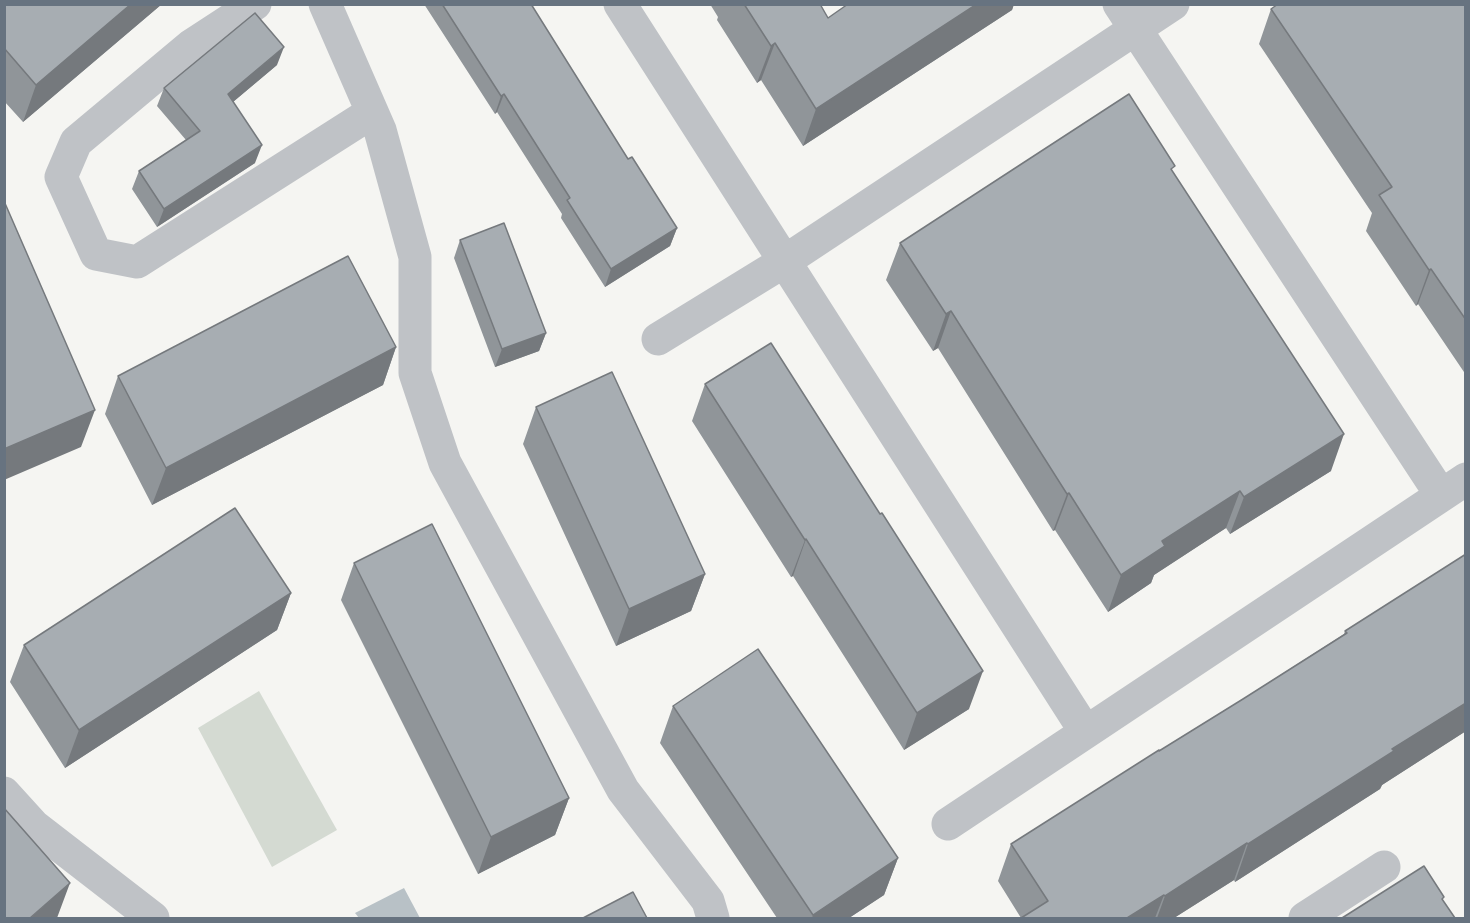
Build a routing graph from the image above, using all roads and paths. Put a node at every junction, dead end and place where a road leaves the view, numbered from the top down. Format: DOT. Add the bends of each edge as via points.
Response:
graph roads {
  1 [pos="255,4"];
  2 [pos="325,4"];
  3 [pos="620,4"];
  4 [pos="1173,4"];
  5 [pos="1127,17"];
  6 [pos="372,113"];
  7 [pos="784,261"];
  8 [pos="658,339"];
  9 [pos="1453,487"];
  10 [pos="1085,731"];
  11 [pos="4,793"];
  12 [pos="948,824"];
  13 [pos="1384,867"];
  14 [pos="153,918"];
  15 [pos="713,918"];
  16 [pos="1305,918"];
  1 -- 6 [label="lane" via="192,45 76,142 61,177 96,254 137,262"];
  2 -- 6 [label="lane"];
  3 -- 7 [label="lane"];
  4 -- 5 [label="lane"];
  5 -- 7 [label="lane"];
  5 -- 9 [label="lane"];
  6 -- 15 [label="lane" via="415,257 415,373 445,463 623,790 708,901"];
  7 -- 8 [label="lane"];
  7 -- 10 [label="lane"];
  9 -- 10 [label="lane"];
  10 -- 12 [label="lane"];
  11 -- 14 [label="lane" via="34,826"];
  13 -- 16 [label="lane"];
}
